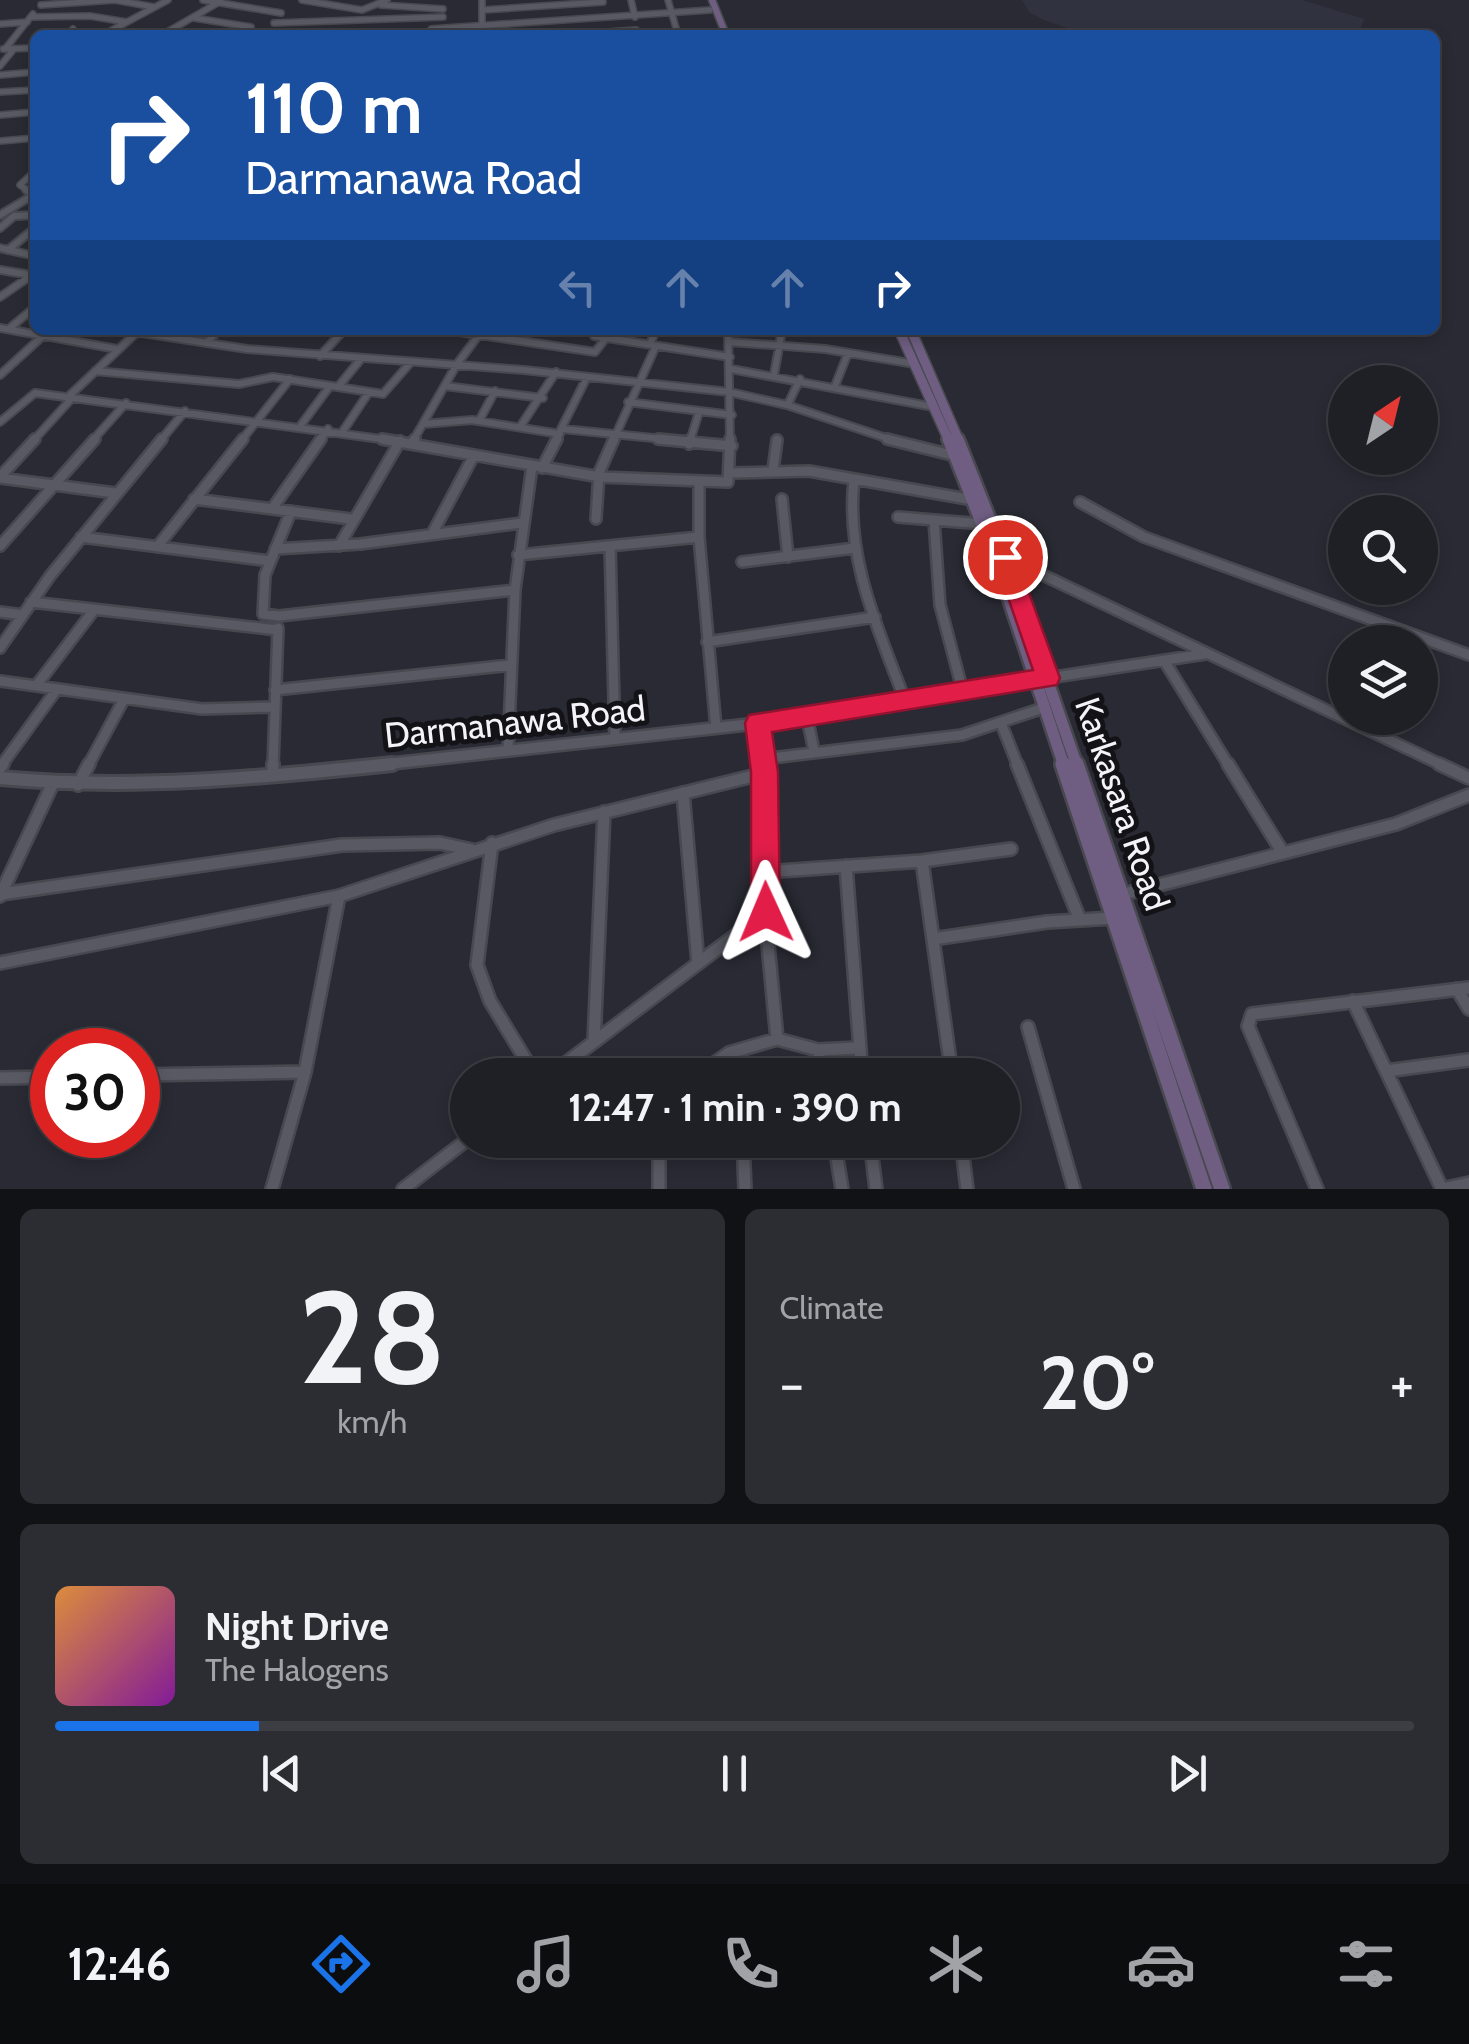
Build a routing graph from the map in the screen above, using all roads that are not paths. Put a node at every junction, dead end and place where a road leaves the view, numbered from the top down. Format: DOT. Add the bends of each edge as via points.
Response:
graph roads {
  1 [pos="115,0"];
  2 [pos="168,0"];
  3 [pos="203,0"];
  4 [pos="302,0"];
  5 [pos="443,0"];
  6 [pos="482,0"];
  7 [pos="631,0"];
  8 [pos="668,0"];
  9 [pos="709,0"];
  10 [pos="383,1"];
  11 [pos="603,1"];
  12 [pos="43,2"];
  13 [pos="221,2"];
  14 [pos="416,2"];
  15 [pos="154,8"];
  16 [pos="483,10"];
  17 [pos="710,10"];
  18 [pos="672,12"];
  19 [pos="281,13"];
  20 [pos="443,13"];
  21 [pos="634,15"];
  22 [pos="84,16"];
  23 [pos="608,16"];
  24 [pos="193,18"];
  25 [pos="29,20"];
  26 [pos="126,22"];
  27 [pos="274,23"];
  28 [pos="0,24"];
  29 [pos="482,25"];
  30 [pos="251,26"];
  31 [pos="442,28"];
  32 [pos="111,30"];
  33 [pos="172,30"];
  34 [pos="430,30"];
  35 [pos="482,30"];
  36 [pos="637,30"];
  37 [pos="677,30"];
  38 [pos="720,30"];
  39 [pos="720,30"];
  40 [pos="14,48"];
  41 [pos="30,48"];
  42 [pos="3,49"];
  43 [pos="0,66"];
  44 [pos="30,72"];
  45 [pos="0,74"];
  46 [pos="30,90"];
  47 [pos="0,92"];
  48 [pos="30,112"];
  49 [pos="0,115"];
  50 [pos="30,138"];
  51 [pos="0,140"];
  52 [pos="13,140"];
  53 [pos="0,151"];
  54 [pos="30,176"];
  55 [pos="30,191"];
  56 [pos="30,197"];
  57 [pos="6,212"];
  58 [pos="30,215"];
  59 [pos="0,228"];
  60 [pos="30,231"];
  61 [pos="4,249"];
  62 [pos="30,256"];
  63 [pos="0,270"];
  64 [pos="30,274"];
  65 [pos="30,276"];
  66 [pos="3,292"];
  67 [pos="30,312"];
  68 [pos="0,328"];
  69 [pos="10,329"];
  70 [pos="30,331"];
  71 [pos="45,335"];
  72 [pos="60,335"];
  73 [pos="133,335"];
  74 [pos="162,335"];
  75 [pos="214,335"];
  76 [pos="339,335"];
  77 [pos="479,335"];
  78 [pos="498,335"];
  79 [pos="592,335"];
  80 [pos="655,335"];
  81 [pos="729,335"];
  82 [pos="781,335"];
  83 [pos="901,335"];
  84 [pos="913,335"];
  85 [pos="170,336"];
  86 [pos="606,338"];
  87 [pos="730,342"];
  88 [pos="206,343"];
  89 [pos="779,345"];
  90 [pos="653,346"];
  91 [pos="117,349"];
  92 [pos="848,353"];
  93 [pos="320,356"];
  94 [pos="730,357"];
  95 [pos="360,360"];
  96 [pos="411,362"];
  97 [pos="457,364"];
  98 [pos="915,364"];
  99 [pos="731,369"];
  100 [pos="95,371"];
  101 [pos="2,372"];
  102 [pos="556,372"];
  103 [pos="774,374"];
  104 [pos="587,377"];
  105 [pos="800,379"];
  106 [pos="290,380"];
  107 [pos="636,384"];
  108 [pos="334,386"];
  109 [pos="445,386"];
  110 [pos="836,386"];
  111 [pos="369,392"];
  112 [pos="495,392"];
  113 [pos="732,392"];
  114 [pos="70,397"];
  115 [pos="542,398"];
  116 [pos="628,402"];
  117 [pos="126,403"];
  118 [pos="788,404"];
  119 [pos="934,407"];
  120 [pos="185,410"];
  121 [pos="699,412"];
  122 [pos="732,415"];
  123 [pos="255,420"];
  124 [pos="480,421"];
  125 [pos="0,422"];
  126 [pos="423,424"];
  127 [pos="300,426"];
  128 [pos="520,427"];
  129 [pos="328,428"];
  130 [pos="342,431"];
  131 [pos="562,432"];
  132 [pos="614,435"];
  133 [pos="777,440"];
  134 [pos="400,441"];
  135 [pos="412,443"];
  136 [pos="689,444"];
  137 [pos="732,446"];
  138 [pos="474,456"];
  139 [pos="956,456"];
  140 [pos="537,467"];
  141 [pos="773,470"];
  142 [pos="731,473"];
  143 [pos="0,478"];
  144 [pos="600,478"];
  145 [pos="854,480"];
  146 [pos="699,482"];
  147 [pos="52,485"];
  148 [pos="116,493"];
  149 [pos="194,499"];
  150 [pos="782,500"];
  151 [pos="973,500"];
  152 [pos="1080,502"];
  153 [pos="272,509"];
  154 [pos="292,511"];
  155 [pos="898,517"];
  156 [pos="352,519"];
  157 [pos="596,519"];
  158 [pos="934,521"];
  159 [pos="522,523"];
  160 [pos="982,524"];
  161 [pos="433,532"];
  162 [pos="81,537"];
  163 [pos="699,538"];
  164 [pos="0,546"];
  165 [pos="339,546"];
  166 [pos="610,546"];
  167 [pos="156,547"];
  168 [pos="855,548"];
  169 [pos="275,550"];
  170 [pos="518,554"];
  171 [pos="788,557"];
  172 [pos="1005,557"];
  173 [pos="270,561"];
  174 [pos="742,562"];
  175 [pos="515,590"];
  176 [pos="30,602"];
  177 [pos="94,610"];
  178 [pos="0,612"];
  179 [pos="23,615"];
  180 [pos="279,616"];
  181 [pos="876,617"];
  182 [pos="278,630"];
  183 [pos="707,642"];
  184 [pos="0,648"];
  185 [pos="1208,653"];
  186 [pos="1469,655"];
  187 [pos="1165,662"];
  188 [pos="511,664"];
  189 [pos="1041,679"];
  190 [pos="0,681"];
  191 [pos="36,686"];
  192 [pos="57,689"];
  193 [pos="275,690"];
  194 [pos="963,692"];
  195 [pos="124,699"];
  196 [pos="906,703"];
  197 [pos="274,707"];
  198 [pos="1043,708"];
  199 [pos="807,717"];
  200 [pos="758,723"];
  201 [pos="1000,723"];
  202 [pos="716,728"];
  203 [pos="615,738"];
  204 [pos="508,750"];
  205 [pos="814,751"];
  206 [pos="764,766"];
  207 [pos="0,768"];
  208 [pos="273,776"];
  209 [pos="0,778"];
  210 [pos="1469,778"];
  211 [pos="53,783"];
  212 [pos="78,786"];
  213 [pos="683,793"];
  214 [pos="1469,795"];
  215 [pos="604,812"];
  216 [pos="492,843"];
  217 [pos="1011,849"];
  218 [pos="472,850"];
  219 [pos="1283,853"];
  220 [pos="922,860"];
  221 [pos="846,866"];
  222 [pos="765,872"];
  223 [pos="0,895"];
  224 [pos="1120,895"];
  225 [pos="339,896"];
  226 [pos="766,912"];
  227 [pos="1113,918"];
  228 [pos="1080,920"];
  229 [pos="933,939"];
  230 [pos="0,963"];
  231 [pos="698,963"];
  232 [pos="1463,988"];
  233 [pos="1353,1001"];
  234 [pos="1469,1009"];
  235 [pos="1028,1027"];
  236 [pos="778,1039"];
  237 [pos="594,1042"];
  238 [pos="858,1048"];
  239 [pos="818,1050"];
  240 [pos="729,1052"];
  241 [pos="525,1058"];
  242 [pos="573,1058"];
  243 [pos="720,1058"];
  244 [pos="730,1058"];
  245 [pos="819,1058"];
  246 [pos="859,1058"];
  247 [pos="950,1058"];
  248 [pos="1469,1060"];
  249 [pos="1386,1071"];
  250 [pos="305,1072"];
  251 [pos="160,1075"];
  252 [pos="30,1077"];
  253 [pos="0,1078"];
  254 [pos="450,1153"];
  255 [pos="660,1158"];
  256 [pos="743,1158"];
  257 [pos="837,1158"];
  258 [pos="872,1158"];
  259 [pos="964,1158"];
  260 [pos="1202,1158"];
  261 [pos="1469,1183"];
  262 [pos="272,1189"];
  263 [pos="403,1189"];
  264 [pos="659,1189"];
  265 [pos="745,1189"];
  266 [pos="842,1189"];
  267 [pos="876,1189"];
  268 [pos="968,1189"];
  269 [pos="1074,1189"];
  270 [pos="1204,1189"];
  271 [pos="1222,1189"];
  272 [pos="1316,1189"];
  1 -- 12 [label="street"];
  1 -- 15 [label="street"];
  1 -- 22 [label="street"];
  2 -- 15 [label="street"];
  3 -- 13 [label="street"];
  4 -- 10 [label="street" via="362,10"];
  5 -- 20 [label="street"];
  6 -- 16 [label="street"];
  7 -- 21 [label="street"];
  8 -- 18 [label="street"];
  9 -- 17 [label="main road"];
  9 -- 38 [label="main road"];
  10 -- 14 [label="street"];
  11 -- 16 [label="street"];
  11 -- 23 [label="street"];
  12 -- 25 [label="street"];
  13 -- 19 [label="street"];
  13 -- 24 [label="street"];
  14 -- 20 [label="street"];
  15 -- 26 [label="street"];
  16 -- 29 [label="street"];
  17 -- 18 [label="street"];
  17 -- 39 [label="main road"];
  18 -- 21 [label="street"];
  18 -- 37 [label="street"];
  20 -- 27 [label="street"];
  20 -- 31 [label="street"];
  21 -- 23 [label="street"];
  21 -- 36 [label="street"];
  22 -- 25 [label="street"];
  22 -- 26 [label="street"];
  23 -- 29 [label="street"];
  24 -- 30 [label="street"];
  24 -- 33 [label="street"];
  25 -- 28 [label="street"];
  25 -- 42 [label="street"];
  26 -- 32 [label="street"];
  29 -- 31 [label="street"];
  29 -- 35 [label="street"];
  31 -- 34 [label="street"];
  40 -- 41 [label="street"];
  40 -- 42 [label="street"];
  40 -- 43 [label="street"];
  44 -- 45 [label="street"];
  46 -- 47 [label="street"];
  48 -- 49 [label="street"];
  50 -- 52 [label="street"];
  51 -- 52 [label="street"];
  52 -- 53 [label="street"];
  54 -- 55 [label="street" via="20,185"];
  56 -- 57 [label="street"];
  58 -- 59 [label="street" via="14,216"];
  60 -- 61 [label="street"];
  61 -- 62 [label="street"];
  63 -- 64 [label="street"];
  65 -- 66 [label="street"];
  67 -- 69 [label="street"];
  68 -- 69 [label="street"];
  69 -- 70 [label="street"];
  71 -- 101 [label="street"];
  72 -- 91 [label="street"];
  73 -- 91 [label="street"];
  74 -- 85 [label="street"];
  75 -- 88 [label="street"];
  76 -- 93 [label="street"];
  77 -- 97 [label="street"];
  78 -- 86 [label="street" via="594,352"];
  79 -- 86 [label="street"];
  80 -- 90 [label="street"];
  81 -- 87 [label="street"];
  82 -- 89 [label="street"];
  83 -- 98 [label="main road, Karkasara Road"];
  84 -- 172 [label="main road, Karkasara Road"];
  85 -- 88 [label="street"];
  86 -- 90 [label="street"];
  87 -- 89 [label="street"];
  87 -- 94 [label="street"];
  88 -- 93 [label="street"];
  89 -- 92 [label="street"];
  89 -- 103 [label="street"];
  90 -- 94 [label="street"];
  90 -- 107 [label="street"];
  91 -- 100 [label="street"];
  92 -- 98 [label="street"];
  92 -- 110 [label="street"];
  93 -- 95 [label="street"];
  94 -- 99 [label="street"];
  95 -- 96 [label="street"];
  95 -- 108 [label="street"];
  96 -- 97 [label="street"];
  96 -- 111 [label="street" via="387,393"];
  97 -- 102 [label="street"];
  97 -- 109 [label="street"];
  98 -- 119 [label="main road, Karkasara Road"];
  99 -- 103 [label="street"];
  99 -- 113 [label="street"];
  100 -- 106 [label="street" via="240,384 268,376"];
  100 -- 114 [label="street"];
  102 -- 104 [label="street"];
  102 -- 115 [label="street"];
  103 -- 105 [label="street"];
  104 -- 107 [label="street"];
  104 -- 131 [label="street"];
  105 -- 110 [label="street"];
  105 -- 118 [label="street"];
  106 -- 108 [label="street"];
  106 -- 123 [label="street"];
  107 -- 113 [label="street"];
  107 -- 116 [label="street"];
  108 -- 111 [label="street"];
  108 -- 127 [label="street"];
  109 -- 112 [label="street"];
  109 -- 126 [label="street"];
  110 -- 119 [label="street"];
  111 -- 130 [label="street"];
  112 -- 115 [label="street"];
  112 -- 124 [label="street"];
  113 -- 118 [label="street"];
  113 -- 122 [label="street"];
  114 -- 117 [label="street"];
  114 -- 125 [label="street" via="32,394"];
  114 -- 143 [label="street"];
  115 -- 128 [label="street"];
  116 -- 121 [label="street"];
  116 -- 132 [label="street"];
  117 -- 120 [label="street"];
  117 -- 147 [label="street"];
  118 -- 139 [label="street"];
  119 -- 139 [label="main road, Karkasara Road"];
  120 -- 123 [label="street"];
  120 -- 148 [label="street"];
  121 -- 122 [label="street"];
  121 -- 136 [label="street"];
  122 -- 137 [label="street"];
  123 -- 127 [label="street"];
  123 -- 149 [label="street"];
  124 -- 126 [label="street"];
  124 -- 128 [label="street"];
  126 -- 135 [label="street"];
  127 -- 129 [label="street"];
  128 -- 131 [label="street"];
  129 -- 130 [label="street"];
  129 -- 153 [label="street"];
  130 -- 134 [label="street"];
  131 -- 132 [label="street"];
  131 -- 140 [label="street"];
  132 -- 136 [label="street"];
  132 -- 144 [label="street"];
  133 -- 141 [label="street"];
  134 -- 135 [label="street"];
  134 -- 156 [label="street"];
  135 -- 138 [label="street"];
  136 -- 137 [label="street"];
  137 -- 142 [label="street"];
  138 -- 140 [label="street"];
  138 -- 161 [label="street"];
  139 -- 151 [label="main road, Karkasara Road"];
  140 -- 144 [label="street"];
  140 -- 159 [label="street"];
  141 -- 142 [label="street"];
  141 -- 145 [label="street"];
  142 -- 146 [label="street" via="728,482"];
  143 -- 147 [label="street"];
  144 -- 146 [label="street"];
  144 -- 157 [label="street"];
  145 -- 151 [label="street"];
  145 -- 168 [label="street"];
  146 -- 163 [label="street"];
  147 -- 148 [label="street"];
  147 -- 164 [label="street"];
  148 -- 162 [label="street"];
  149 -- 153 [label="street"];
  149 -- 167 [label="street"];
  150 -- 171 [label="street"];
  151 -- 160 [label="main road, Karkasara Road"];
  152 -- 186 [label="street" via="1144,537"];
  153 -- 154 [label="street"];
  154 -- 156 [label="street"];
  154 -- 169 [label="street"];
  155 -- 158 [label="street"];
  156 -- 165 [label="street"];
  158 -- 160 [label="street"];
  158 -- 194 [label="street" via="940,605"];
  159 -- 161 [label="street"];
  159 -- 170 [label="street"];
  160 -- 189 [label="main road, Karkasara Road"];
  161 -- 165 [label="street"];
  162 -- 167 [label="street"];
  162 -- 176 [label="street"];
  163 -- 166 [label="street"];
  163 -- 183 [label="street"];
  165 -- 169 [label="street"];
  166 -- 170 [label="street"];
  166 -- 203 [label="street"];
  167 -- 173 [label="street"];
  168 -- 171 [label="street"];
  168 -- 181 [label="street"];
  169 -- 173 [label="street"];
  170 -- 175 [label="street"];
  171 -- 174 [label="street"];
  172 -- 185 [label="street"];
  172 -- 189 [label="main road, Karkasara Road"];
  173 -- 180 [label="street" via="261,610"];
  175 -- 180 [label="street"];
  175 -- 188 [label="street"];
  176 -- 177 [label="street"];
  176 -- 179 [label="street"];
  177 -- 182 [label="street"];
  177 -- 191 [label="street"];
  178 -- 179 [label="street"];
  179 -- 184 [label="street"];
  180 -- 182 [label="street"];
  181 -- 183 [label="street"];
  181 -- 196 [label="street"];
  182 -- 193 [label="street"];
  183 -- 202 [label="street"];
  185 -- 187 [label="street"];
  185 -- 210 [label="street"];
  187 -- 189 [label="street"];
  187 -- 219 [label="street"];
  188 -- 193 [label="street"];
  188 -- 204 [label="street"];
  189 -- 194 [label="street, Darmanawa Road"];
  189 -- 198 [label="main road, Karkasara Road"];
  189 -- 224 [label="main road, Karkasara Road"];
  190 -- 191 [label="street"];
  191 -- 192 [label="street"];
  192 -- 195 [label="street"];
  192 -- 207 [label="street"];
  193 -- 197 [label="street"];
  194 -- 196 [label="street, Darmanawa Road"];
  195 -- 197 [label="street" via="202,709"];
  195 -- 212 [label="street"];
  196 -- 199 [label="street, Darmanawa Road"];
  197 -- 208 [label="street"];
  198 -- 201 [label="street"];
  198 -- 227 [label="main road, Karkasara Road"];
  199 -- 200 [label="street, Darmanawa Road"];
  199 -- 205 [label="street"];
  200 -- 202 [label="street, Darmanawa Road"];
  200 -- 206 [label="street"];
  201 -- 205 [label="street" via="962,735"];
  201 -- 228 [label="street"];
  202 -- 203 [label="street, Darmanawa Road"];
  203 -- 204 [label="street, Darmanawa Road"];
  204 -- 208 [label="street, Darmanawa Road"];
  205 -- 206 [label="street"];
  206 -- 213 [label="street"];
  206 -- 222 [label="street"];
  208 -- 212 [label="street, Darmanawa Road"];
  209 -- 211 [label="street, Darmanawa Road"];
  211 -- 212 [label="street, Darmanawa Road"];
  211 -- 223 [label="street"];
  213 -- 215 [label="street"];
  213 -- 231 [label="street"];
  214 -- 219 [label="street" via="1396,824"];
  215 -- 216 [label="street"];
  215 -- 237 [label="street"];
  216 -- 218 [label="street"];
  216 -- 241 [label="street" via="477,965"];
  217 -- 220 [label="street"];
  218 -- 223 [label="street" via="440,843 342,845"];
  218 -- 225 [label="street"];
  219 -- 224 [label="street"];
  220 -- 221 [label="street"];
  220 -- 229 [label="street"];
  221 -- 222 [label="street"];
  221 -- 238 [label="street"];
  222 -- 226 [label="street"];
  224 -- 260 [label="main road, Karkasara Road"];
  225 -- 230 [label="street"];
  225 -- 250 [label="street"];
  226 -- 231 [label="street"];
  226 -- 236 [label="street"];
  227 -- 228 [label="street"];
  227 -- 260 [label="main road, Karkasara Road"];
  228 -- 229 [label="street"];
  229 -- 247 [label="street"];
  231 -- 237 [label="street"];
  232 -- 233 [label="street"];
  232 -- 234 [label="street"];
  233 -- 249 [label="street"];
  233 -- 272 [label="street" via="1248,1019"];
  235 -- 269 [label="street"];
  236 -- 239 [label="street"];
  236 -- 240 [label="street"];
  237 -- 242 [label="street"];
  238 -- 239 [label="street"];
  238 -- 246 [label="street"];
  239 -- 245 [label="street"];
  240 -- 243 [label="street"];
  240 -- 244 [label="street"];
  248 -- 249 [label="street"];
  249 -- 261 [label="street" via="1442,1189"];
  250 -- 251 [label="street"];
  250 -- 262 [label="street"];
  252 -- 253 [label="street"];
  254 -- 263 [label="street"];
  255 -- 264 [label="street"];
  256 -- 265 [label="street"];
  257 -- 266 [label="street"];
  258 -- 267 [label="street"];
  259 -- 268 [label="street"];
  260 -- 270 [label="main road, Karkasara Road"];
  260 -- 271 [label="main road, Karkasara Road"];
}
